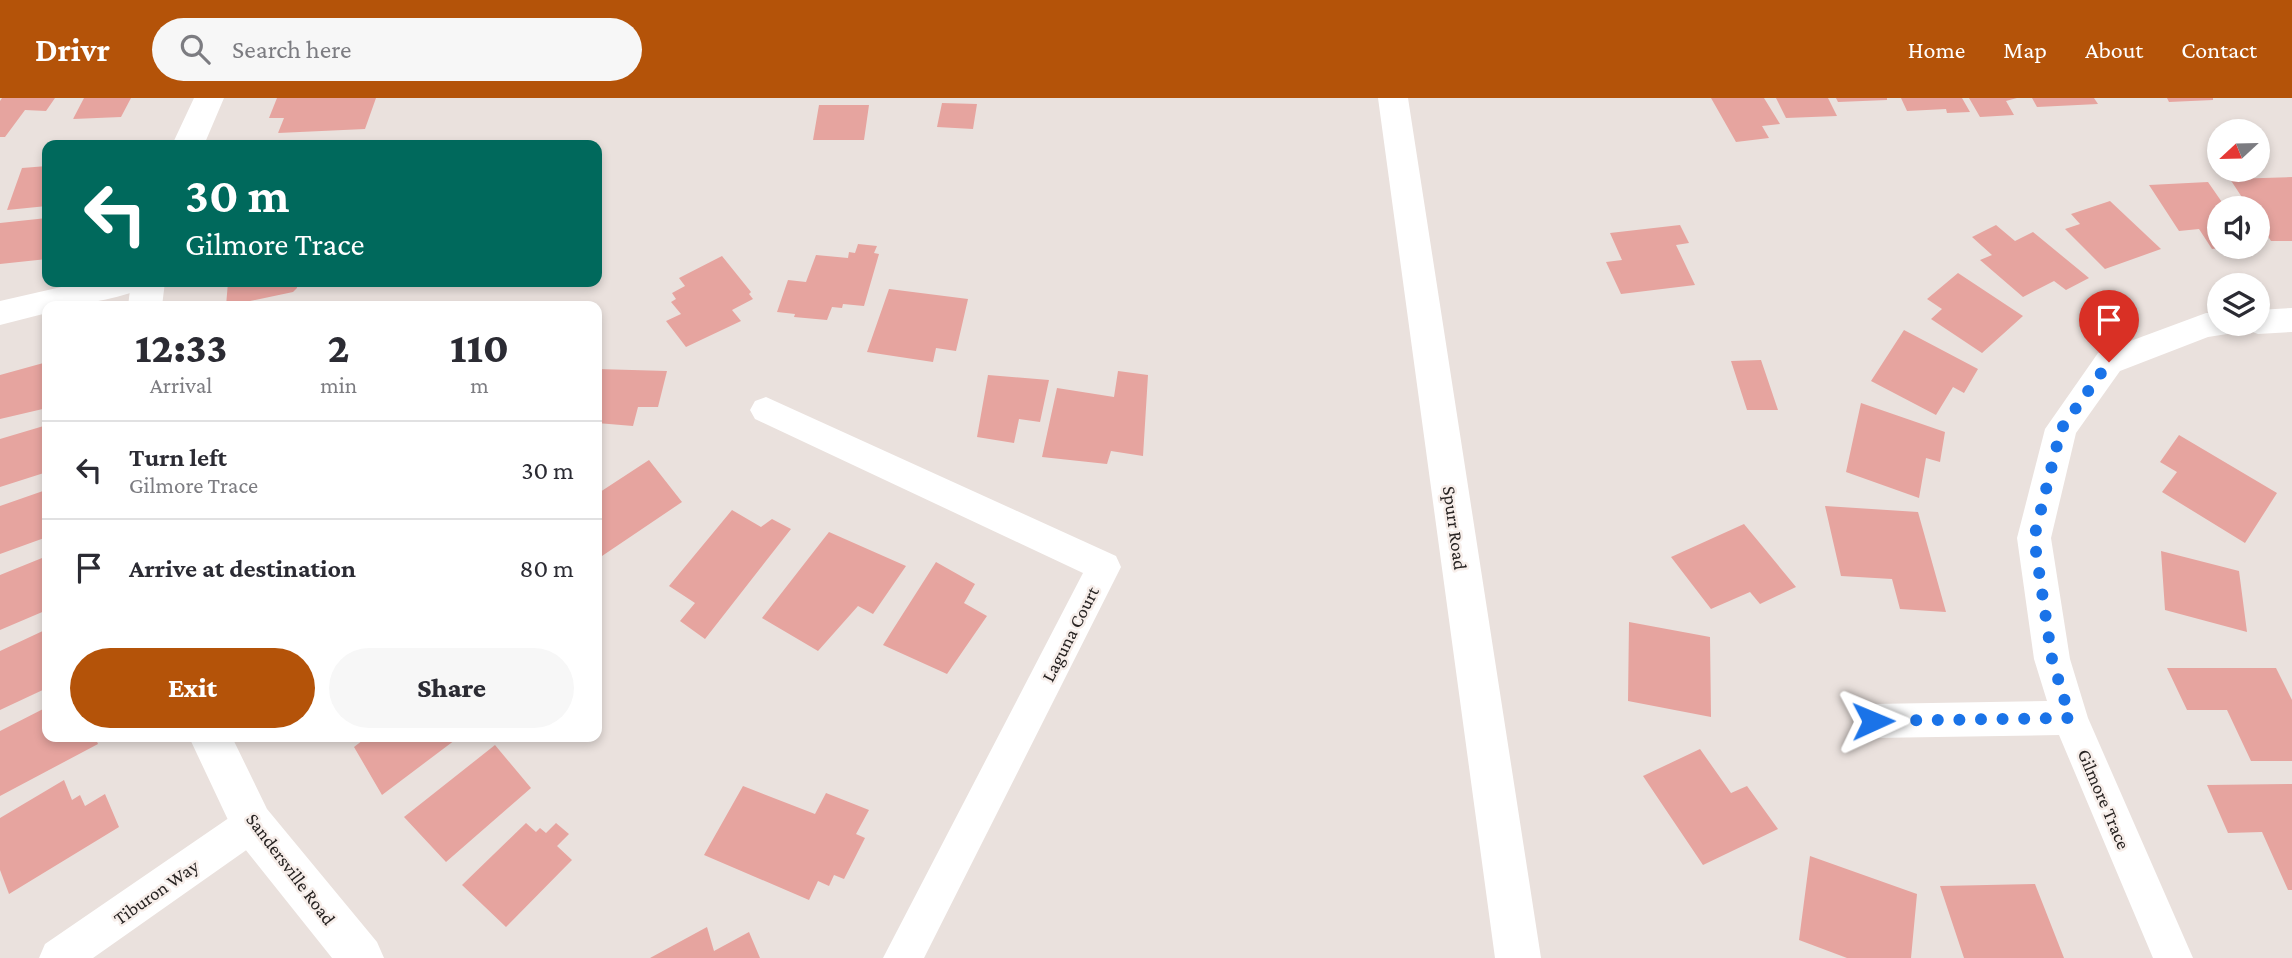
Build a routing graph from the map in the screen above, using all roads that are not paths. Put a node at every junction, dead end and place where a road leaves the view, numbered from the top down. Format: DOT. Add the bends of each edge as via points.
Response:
graph roads {
  1 [pos="209,98"];
  2 [pos="1393,98"];
  3 [pos="190,140"];
  4 [pos="109,287"];
  5 [pos="50,301"];
  6 [pos="42,303"];
  7 [pos="0,313"];
  8 [pos="2292,320"];
  9 [pos="2270,321"];
  10 [pos="2207,325"];
  11 [pos="766,410"];
  12 [pos="2070,718"];
  13 [pos="1873,721"];
  14 [pos="212,742"];
  15 [pos="252,824"];
  16 [pos="59,958"];
  17 [pos="361,958"];
  18 [pos="903,958"];
  19 [pos="1518,958"];
  20 [pos="2173,958"];
  1 -- 3 [label="street"];
  2 -- 19 [label="street, Spurr Road"];
  4 -- 5 [label="street"];
  6 -- 7 [label="street"];
  8 -- 9 [label="street"];
  10 -- 12 [label="street, Gilmore Trace" via="2109,362 2061,429 2034,538 2052,659"];
  11 -- 18 [label="street, Laguna Court" via="1104,567"];
  12 -- 13 [label="street"];
  12 -- 20 [label="street, Gilmore Trace"];
  14 -- 15 [label="street, Sandersville Road"];
  15 -- 16 [label="street, Tiburon Way"];
  15 -- 17 [label="street, Sandersville Road"];
}
